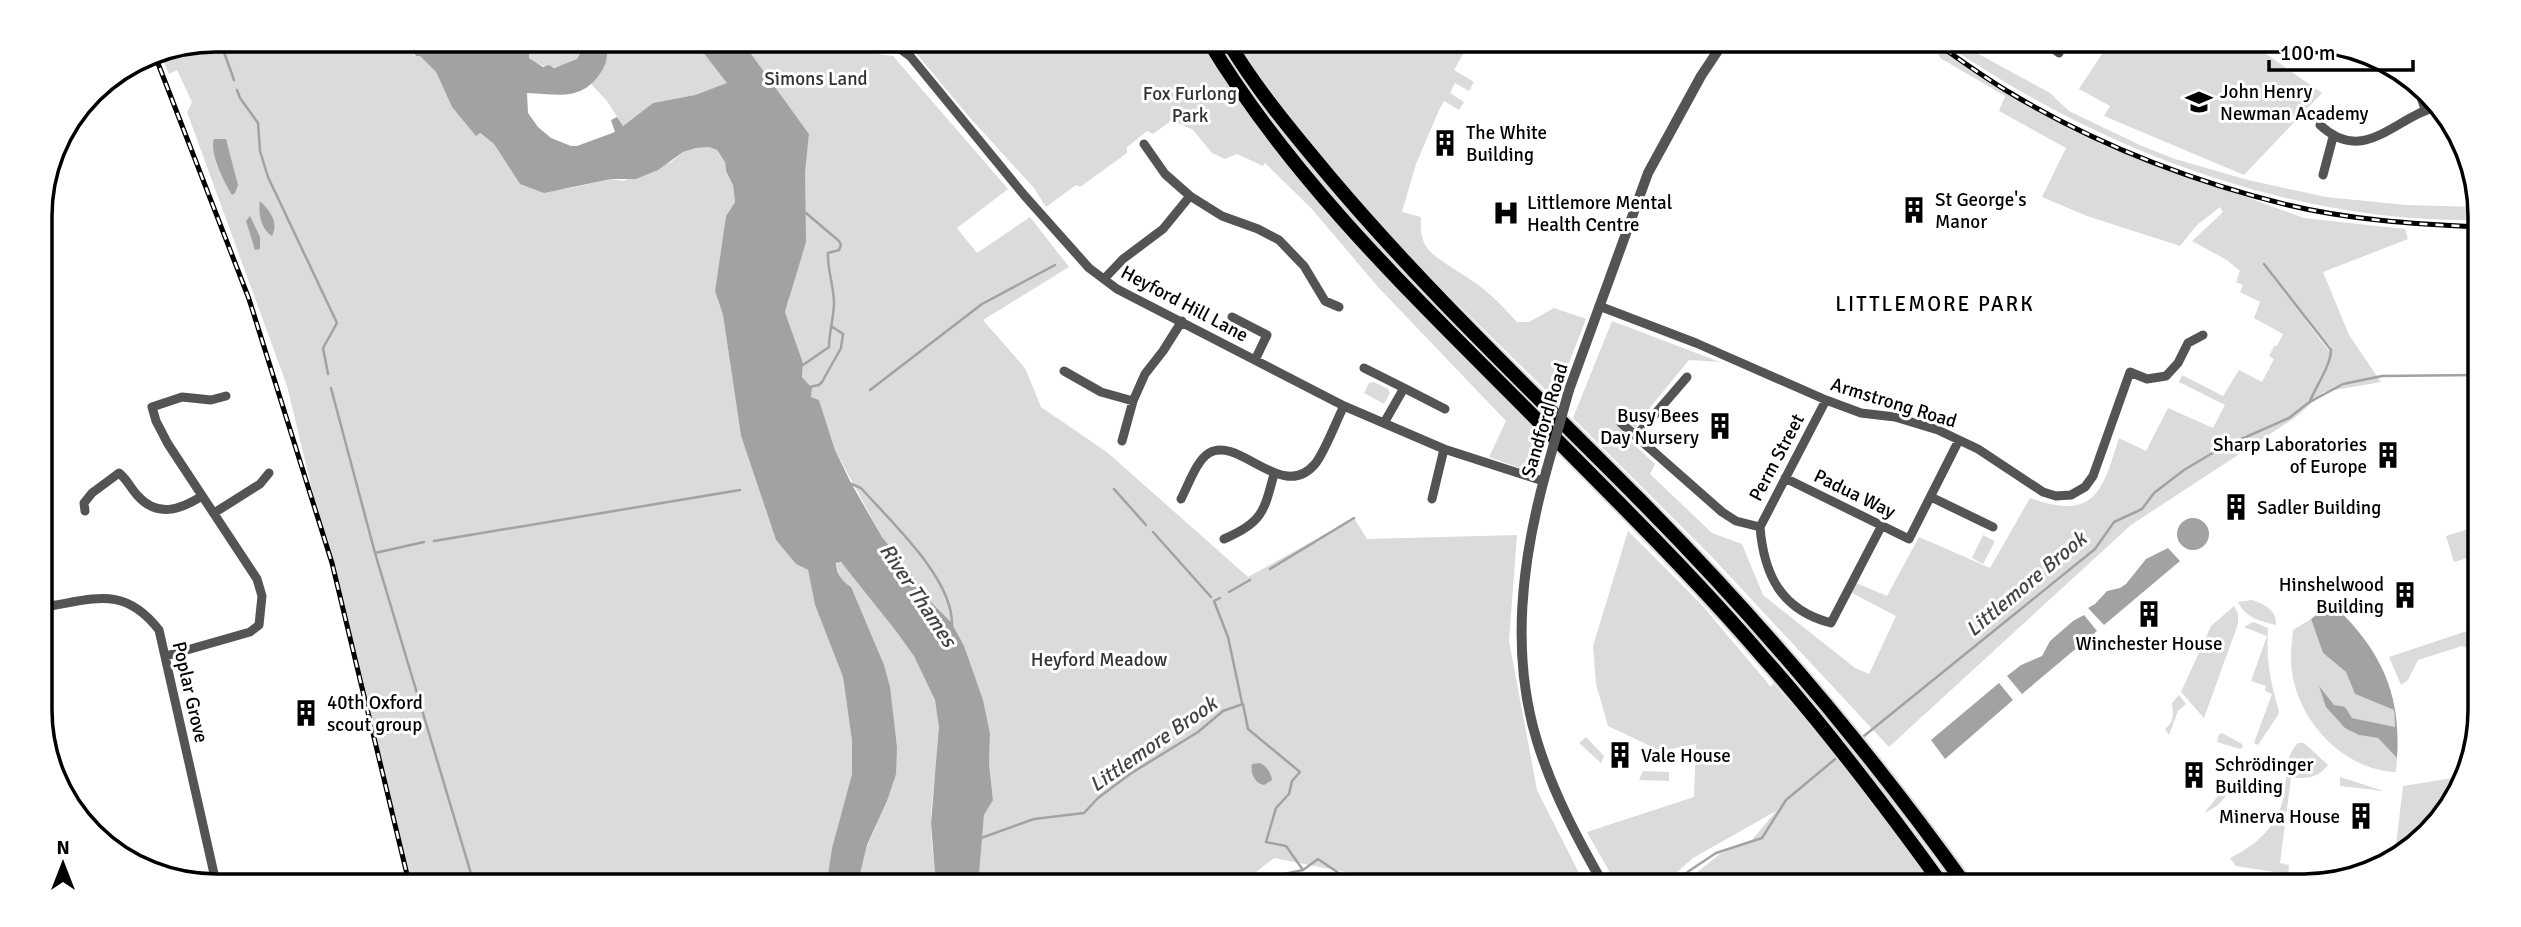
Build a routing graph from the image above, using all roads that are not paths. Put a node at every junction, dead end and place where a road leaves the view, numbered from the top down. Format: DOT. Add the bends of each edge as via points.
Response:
graph roads {
  1 [pos="1717,52"];
  2 [pos="905,53"];
  3 [pos="1217,53"];
  4 [pos="1236,53"];
  5 [pos="2424,105"];
  6 [pos="2425,109"];
  7 [pos="2320,125"];
  8 [pos="2333,137"];
  9 [pos="1144,145"];
  10 [pos="2323,175"];
  11 [pos="1190,196"];
  12 [pos="1104,279"];
  13 [pos="1599,306"];
  14 [pos="1339,307"];
  15 [pos="1232,317"];
  16 [pos="1182,321"];
  17 [pos="2203,335"];
  18 [pos="1255,360"];
  19 [pos="1364,368"];
  20 [pos="1064,371"];
  21 [pos="1687,377"];
  22 [pos="1404,388"];
  23 [pos="226,396"];
  24 [pos="1826,400"];
  25 [pos="1133,401"];
  26 [pos="1344,405"];
  27 [pos="1445,409"];
  28 [pos="1384,424"];
  29 [pos="1621,424"];
  30 [pos="1636,436"];
  31 [pos="1959,440"];
  32 [pos="1122,441"];
  33 [pos="1444,449"];
  34 [pos="269,472"];
  35 [pos="1275,474"];
  36 [pos="1545,477"];
  37 [pos="1785,478"];
  38 [pos="202,496"];
  39 [pos="1931,497"];
  40 [pos="1181,499"];
  41 [pos="1432,499"];
  42 [pos="85,511"];
  43 [pos="214,513"];
  44 [pos="1882,525"];
  45 [pos="1759,527"];
  46 [pos="1993,527"];
  47 [pos="1224,540"];
  48 [pos="52,606"];
  49 [pos="166,656"];
  50 [pos="1937,846"];
  51 [pos="213,874"];
  52 [pos="1598,874"];
  53 [pos="1934,874"];
  54 [pos="1957,874"];
  55 [pos="1964,874"];
  1 -- 13 [label="street, Sandford Road" via="1648,173"];
  2 -- 12 [label="street, Heyford Hill Lane" via="1024,195"];
  3 -- 53 [label="main road" via="1274,137 1358,237 1688,573 1833,739"];
  4 -- 50 [label="main road" via="1289,128 1367,221 1704,567 1847,729"];
  5 -- 6 [label="street"];
  6 -- 8 [label="street" via="2377,137 2356,141"];
  7 -- 8 [label="street"];
  8 -- 10 [label="street"];
  9 -- 11 [label="street"];
  11 -- 12 [label="street" via="1163,229"];
  11 -- 14 [label="street" via="1222,216 1279,240 1304,266 1325,301"];
  12 -- 16 [label="street, Heyford Hill Lane"];
  13 -- 24 [label="street, Armstrong Road"];
  13 -- 36 [label="street, Sandford Road, bridge"];
  15 -- 18 [label="street" via="1267,335"];
  16 -- 18 [label="street, Heyford Hill Lane"];
  16 -- 25 [label="street" via="1145,374"];
  17 -- 31 [label="street, Armstrong Road" via="2188,343 2166,376 2147,379 2130,372 2093,476 2071,495 2043,492"];
  18 -- 26 [label="street, Heyford Hill Lane"];
  19 -- 22 [label="street"];
  20 -- 25 [label="street" via="1101,392"];
  21 -- 30 [label="street"];
  22 -- 27 [label="street"];
  22 -- 28 [label="street"];
  23 -- 38 [label="street" via="211,400 182,397 152,407 168,443"];
  24 -- 31 [label="street, Armstrong Road" via="1861,413 1895,417"];
  24 -- 37 [label="street, Perm Street"];
  25 -- 32 [label="street"];
  26 -- 28 [label="street, Heyford Hill Lane"];
  26 -- 35 [label="street" via="1315,464 1292,477"];
  28 -- 33 [label="street, Heyford Hill Lane"];
  29 -- 30 [label="street"];
  30 -- 45 [label="street" via="1722,512"];
  31 -- 39 [label="street"];
  33 -- 36 [label="street, Heyford Hill Lane"];
  33 -- 41 [label="street"];
  34 -- 43 [label="street" via="260,484"];
  35 -- 40 [label="street" via="1226,450 1211,452"];
  35 -- 47 [label="street" via="1266,506 1256,520"];
  36 -- 52 [label="street, Sandford Road" via="1523,581 1526,683 1536,739 1554,788"];
  37 -- 44 [label="street, Padua Way"];
  37 -- 45 [label="street, Perm Street"];
  38 -- 42 [label="street" via="176,510 163,510 145,503 119,473 92,492 84,503"];
  38 -- 43 [label="street"];
  39 -- 44 [label="street, Padua Way" via="1909,540"];
  39 -- 46 [label="street"];
  43 -- 49 [label="street" via="257,579 262,596 259,625 250,632"];
  44 -- 45 [label="street, Perm Street" via="1831,623 1800,611 1780,592 1768,573"];
  48 -- 49 [label="street, Poplar Grove" via="103,598 124,601 159,630"];
  49 -- 51 [label="street, Poplar Grove"];
  50 -- 54 [label="main road"];
  50 -- 55 [label="main road"];
}
